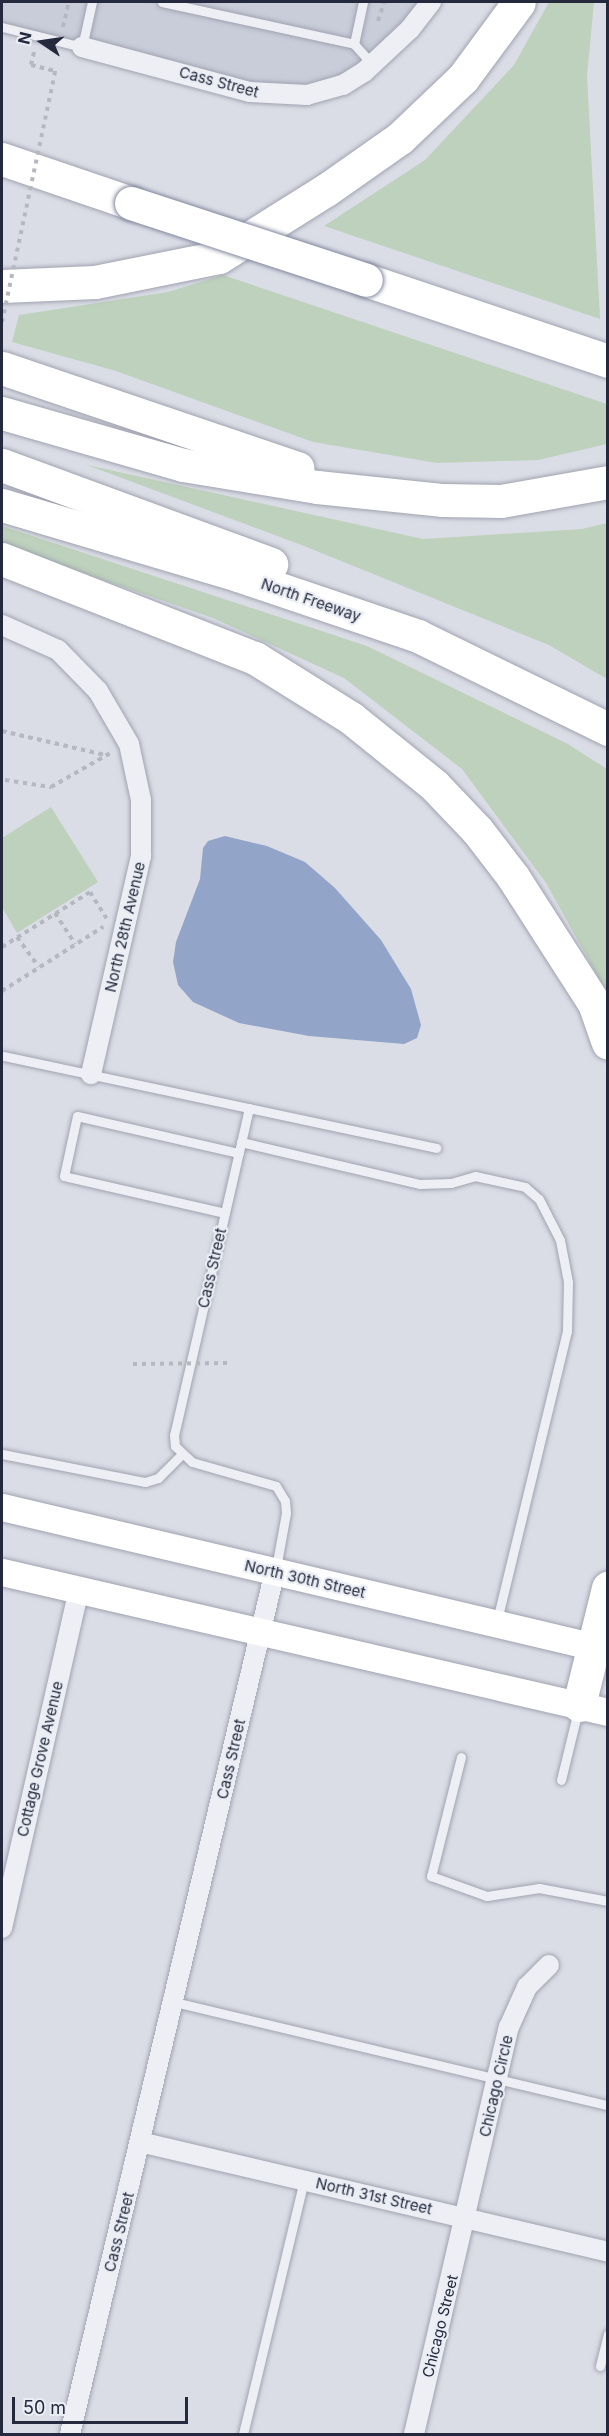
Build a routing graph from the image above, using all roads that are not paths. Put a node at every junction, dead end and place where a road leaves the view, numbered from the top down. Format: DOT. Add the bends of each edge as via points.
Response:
graph roads {
  1 [pos="92,2"];
  2 [pos="162,2"];
  3 [pos="363,2"];
  4 [pos="431,2"];
  5 [pos="519,2"];
  6 [pos="2,27"];
  7 [pos="354,44"];
  8 [pos="82,47"];
  9 [pos="372,64"];
  10 [pos="2,159"];
  11 [pos="2,286"];
  12 [pos="608,361"];
  13 [pos="2,368"];
  14 [pos="2,413"];
  15 [pos="2,465"];
  16 [pos="608,482"];
  17 [pos="401,495"];
  18 [pos="2,505"];
  19 [pos="2,559"];
  20 [pos="2,625"];
  21 [pos="418,636"];
  22 [pos="608,729"];
  23 [pos="608,1043"];
  24 [pos="4,1056"];
  25 [pos="91,1074"];
  26 [pos="249,1108"];
  27 [pos="241,1142"];
  28 [pos="436,1148"];
  29 [pos="239,1153"];
  30 [pos="225,1213"];
  31 [pos="2,1454"];
  32 [pos="181,1455"];
  33 [pos="2,1507"];
  34 [pos="275,1571"];
  35 [pos="2,1572"];
  36 [pos="608,1588"];
  37 [pos="79,1590"];
  38 [pos="497,1624"];
  39 [pos="261,1631"];
  40 [pos="600,1648"];
  41 [pos="593,1708"];
  42 [pos="460,1757"];
  43 [pos="561,1780"];
  44 [pos="608,1901"];
  45 [pos="2,1928"];
  46 [pos="549,1965"];
  47 [pos="174,2002"];
  48 [pos="497,2078"];
  49 [pos="608,2105"];
  50 [pos="140,2142"];
  51 [pos="304,2180"];
  52 [pos="465,2218"];
  53 [pos="608,2252"];
  54 [pos="608,2334"];
  55 [pos="600,2366"];
  56 [pos="70,2434"];
  57 [pos="243,2434"];
  58 [pos="414,2434"];
  1 -- 8 [label="lane"];
  2 -- 7 [label="lane"];
  3 -- 7 [label="lane"];
  4 -- 9 [label="street, Cass Street" via="410,29"];
  5 -- 11 [label="highway" via="464,78 400,138 219,257 95,282"];
  6 -- 8 [label="lane"];
  7 -- 9 [label="lane"];
  8 -- 9 [label="street, Cass Street" via="279,97 328,90"];
  10 -- 12 [label="highway, bridge"];
  13 -- 17 [label="highway" via="286,465"];
  14 -- 17 [label="highway" via="183,465 266,480"];
  15 -- 21 [label="highway" via="269,563"];
  16 -- 17 [label="highway" via="501,501"];
  18 -- 21 [label="highway, North Freeway" via="238,574"];
  19 -- 23 [label="highway" via="255,658 351,718 434,785 477,830 513,877 594,1003"];
  20 -- 25 [label="street, North 28th Avenue" via="58,650 98,691 129,744 141,800 141,856"];
  21 -- 22 [label="highway, North Freeway"];
  24 -- 25 [label="lane"];
  25 -- 26 [label="lane"];
  26 -- 27 [label="lane, Cass Street"];
  26 -- 28 [label="lane"];
  27 -- 29 [label="lane, Cass Street"];
  27 -- 38 [label="lane" via="420,1184 451,1184 475,1176 525,1186 539,1199 560,1240 568,1282 567,1331"];
  29 -- 30 [label="lane, Cass Street"];
  29 -- 30 [label="lane" via="77,1116 64,1176"];
  30 -- 32 [label="lane, Cass Street" via="174,1435 174,1446"];
  31 -- 32 [label="lane" via="145,1482 158,1478"];
  32 -- 34 [label="lane, Cass Street" via="276,1486 285,1501 286,1513"];
  33 -- 34 [label="main road, North 30th Street"];
  34 -- 38 [label="main road, North 30th Street"];
  34 -- 39 [label="street, Cass Street"];
  35 -- 37 [label="main road"];
  36 -- 40 [label="highway"];
  37 -- 39 [label="main road"];
  37 -- 45 [label="street, Cottage Grove Avenue"];
  38 -- 40 [label="main road, North 30th Street"];
  39 -- 41 [label="main road"];
  39 -- 47 [label="street, Cass Street"];
  40 -- 41 [label="highway"];
  41 -- 43 [label="lane"];
  42 -- 44 [label="lane" via="431,1876 487,1896 539,1888"];
  46 -- 48 [label="street, Chicago Circle" via="519,2000"];
  47 -- 48 [label="lane"];
  47 -- 50 [label="street, Cass Street"];
  48 -- 49 [label="lane"];
  48 -- 52 [label="street, Chicago Circle"];
  50 -- 51 [label="street, North 31st Street"];
  50 -- 56 [label="street, Cass Street"];
  51 -- 52 [label="street, North 31st Street"];
  51 -- 57 [label="lane"];
  52 -- 53 [label="street, North 31st Street"];
  52 -- 58 [label="street, Chicago Street"];
  54 -- 55 [label="lane"];
}
